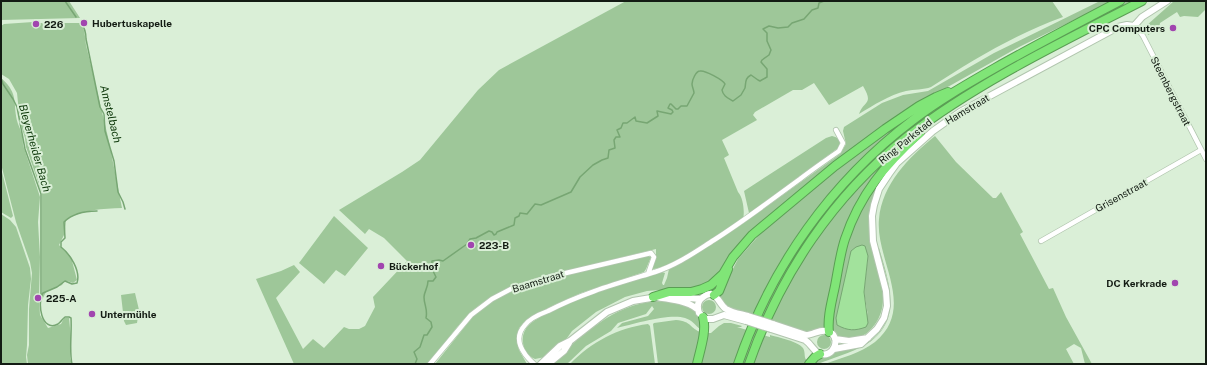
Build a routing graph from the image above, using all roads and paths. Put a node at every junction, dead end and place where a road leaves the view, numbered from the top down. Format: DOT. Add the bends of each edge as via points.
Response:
graph roads {
  1 [pos="1120,1"];
  2 [pos="1142,1"];
  3 [pos="1167,1"];
  4 [pos="1134,26"];
  5 [pos="965,85"];
  6 [pos="947,108"];
  7 [pos="836,130"];
  8 [pos="1201,150"];
  9 [pos="1206,159"];
  10 [pos="1041,241"];
  11 [pos="733,257"];
  12 [pos="648,274"];
  13 [pos="714,295"];
  14 [pos="653,297"];
  15 [pos="700,299"];
  16 [pos="698,308"];
  17 [pos="703,317"];
  18 [pos="747,319"];
  19 [pos="772,327"];
  20 [pos="830,332"];
  21 [pos="868,338"];
  22 [pos="835,339"];
  23 [pos="570,341"];
  24 [pos="834,349"];
  25 [pos="820,354"];
  26 [pos="430,364"];
  27 [pos="534,364"];
  28 [pos="540,364"];
  29 [pos="548,364"];
  30 [pos="697,364"];
  31 [pos="738,364"];
  32 [pos="749,364"];
  33 [pos="810,364"];
  1 -- 5 [label="highway, Ring Parkstad"];
  2 -- 6 [label="highway, Ring Parkstad" via="1013,69"];
  3 -- 4 [label="street" via="1145,15"];
  4 -- 8 [label="street, Steenbergstraat" via="1140,30"];
  4 -- 21 [label="street, Hamstraat" via="1118,27 960,112 917,144 893,168 879,189 872,216 873,241 886,291 886,311 877,329"];
  5 -- 11 [label="highway" via="936,96 859,147 752,235"];
  5 -- 31 [label="highway, Ring Parkstad" via="886,141 860,165 822,208 770,287"];
  6 -- 20 [label="highway" via="890,161 858,209 848,230 841,256 831,308"];
  6 -- 32 [label="highway, Ring Parkstad" via="890,151 848,192 830,214 804,249 776,299"];
  7 -- 12 [label="street" via="843,143 839,151 737,226 683,259"];
  8 -- 9 [label="street, Steenbergstraat"];
  8 -- 10 [label="street, Grisenstraat"];
  11 -- 13 [label="highway" via="722,285"];
  11 -- 14 [label="highway" via="723,274 707,287 691,292 669,292"];
  12 -- 26 [label="street, Baamstraat" via="654,257 651,253 549,277 511,289 471,315"];
  12 -- 27 [label="street" via="572,299 529,321 521,330 519,338 525,355"];
  13 -- 15 [label="street"];
  13 -- 18 [label="street" via="726,309"];
  14 -- 15 [label="street"];
  14 -- 16 [label="street"];
  14 -- 23 [label="street" via="627,303 607,312"];
  15 -- 16 [label="street"];
  16 -- 17 [label="street"];
  17 -- 18 [label="street" via="710,320 724,315"];
  17 -- 30 [label="highway" via="704,331"];
  18 -- 19 [label="street, bridge"];
  19 -- 20 [label="street" via="806,335 822,330"];
  19 -- 25 [label="street" via="805,340"];
  20 -- 22 [label="street"];
  21 -- 22 [label="street" via="849,342"];
  21 -- 24 [label="street, Hamstraat" via="858,345"];
  22 -- 24 [label="street"];
  23 -- 28 [label="street" via="560,346"];
  23 -- 29 [label="street" via="564,351"];
  24 -- 25 [label="street, Hamstraat" via="828,354"];
  25 -- 33 [label="highway"];
}
